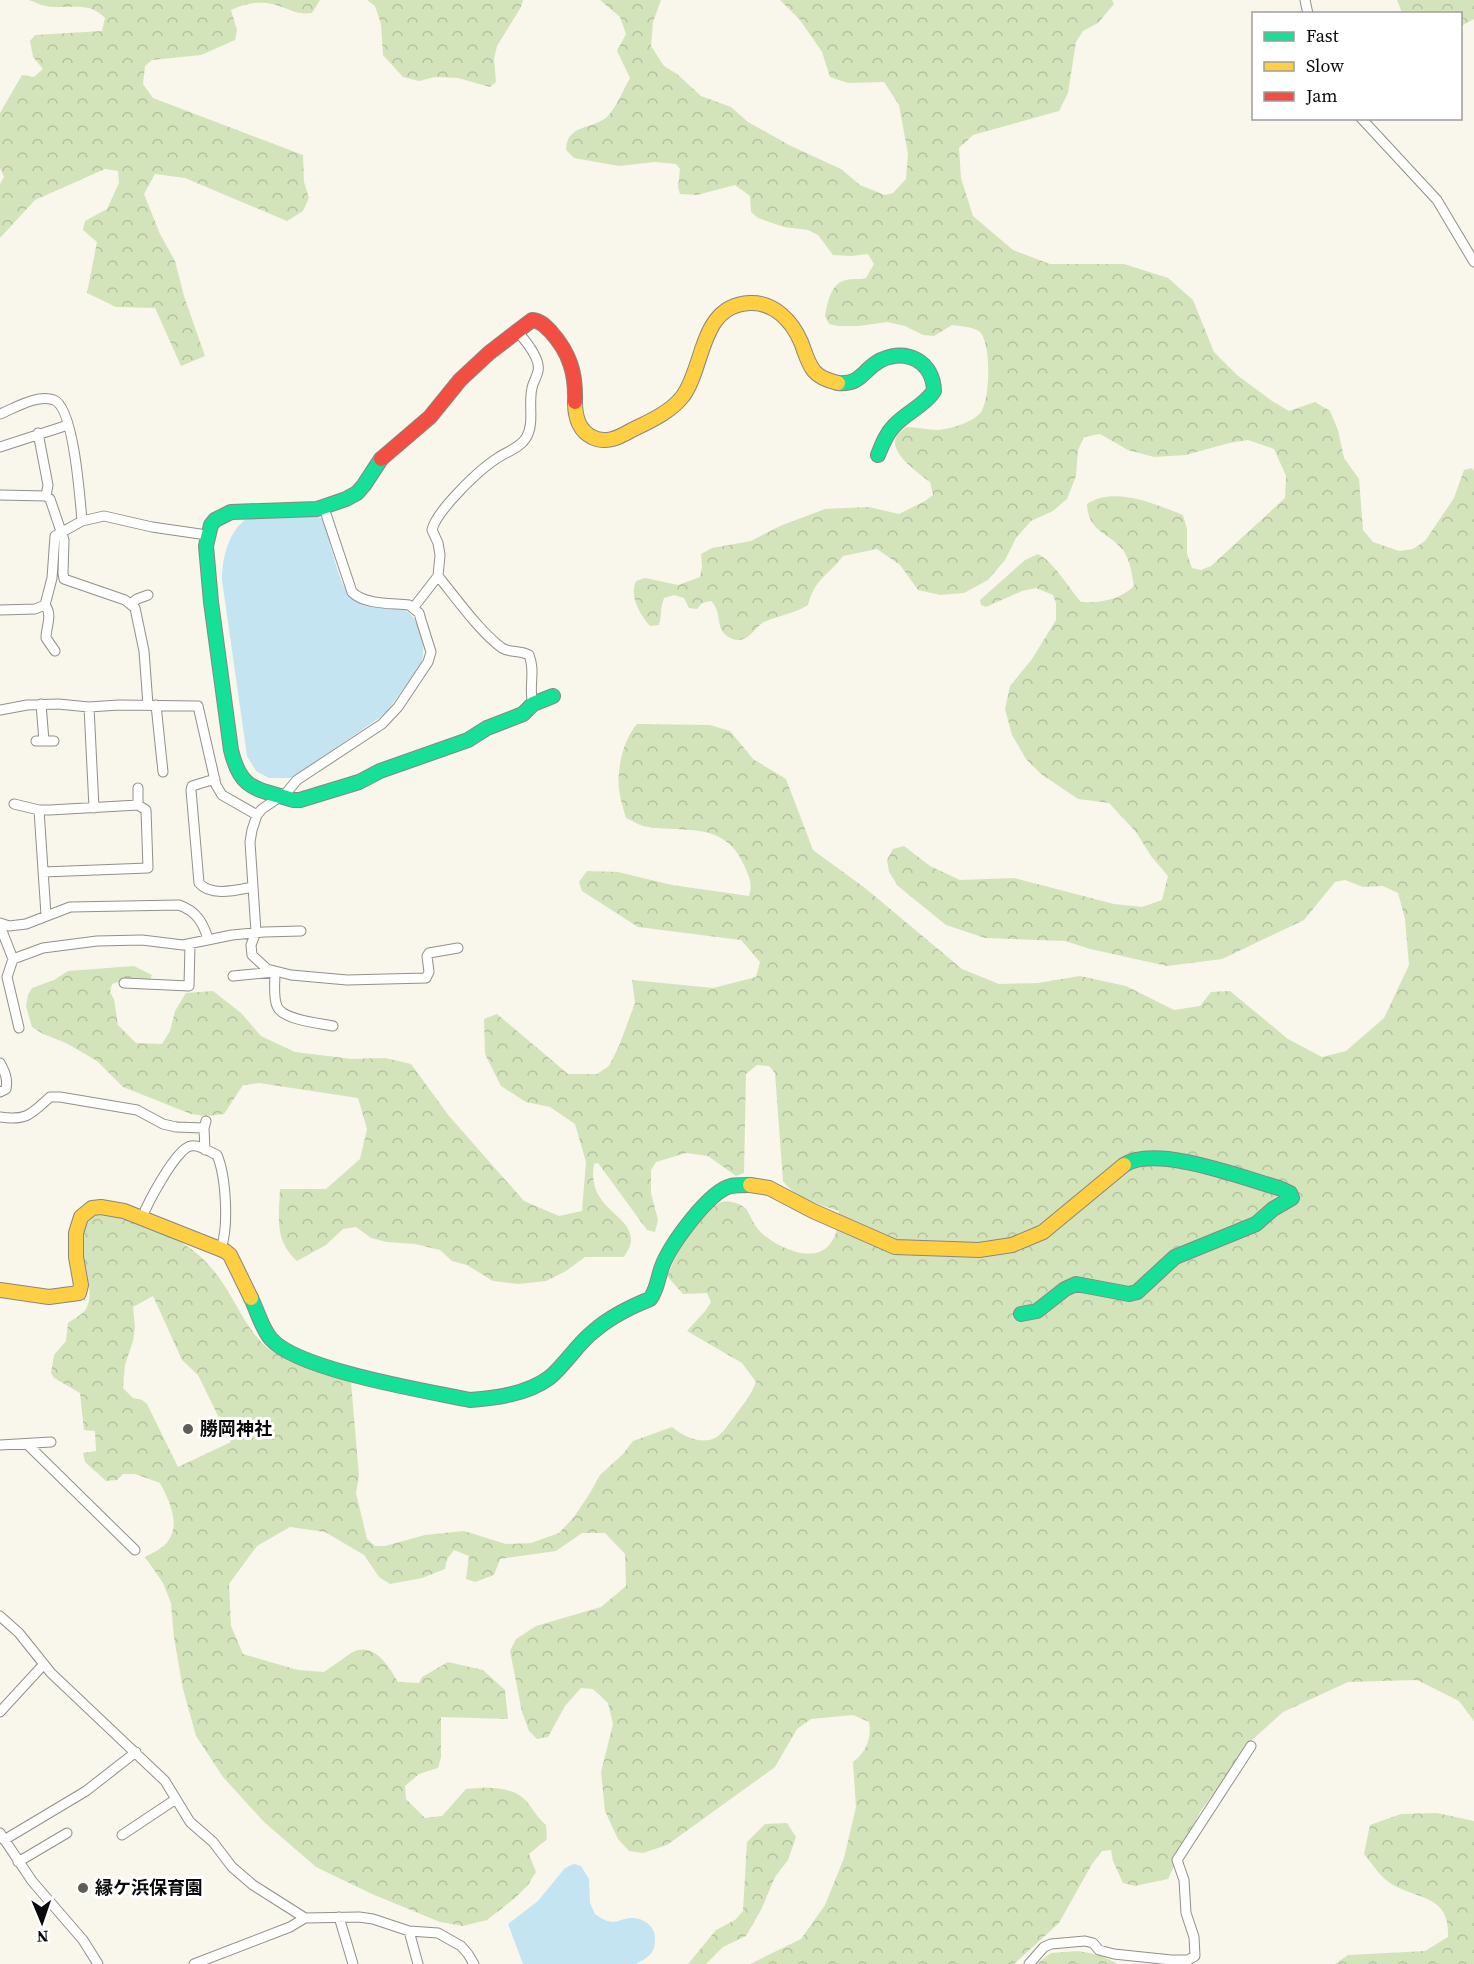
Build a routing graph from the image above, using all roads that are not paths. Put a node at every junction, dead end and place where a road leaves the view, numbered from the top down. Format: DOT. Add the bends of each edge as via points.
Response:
graph roads {
  1 [pos="1363,120"];
  2 [pos="1474,262"];
  3 [pos="517,332"];
  4 [pos="0,414"];
  5 [pos="68,425"];
  6 [pos="38,433"];
  7 [pos="0,447"];
  8 [pos="878,455"];
  9 [pos="0,495"];
  10 [pos="46,496"];
  11 [pos="324,508"];
  12 [pos="82,520"];
  13 [pos="61,531"];
  14 [pos="207,535"];
  15 [pos="438,576"];
  16 [pos="148,595"];
  17 [pos="131,604"];
  18 [pos="45,605"];
  19 [pos="414,607"];
  20 [pos="0,610"];
  21 [pos="55,651"];
  22 [pos="553,696"];
  23 [pos="42,704"];
  24 [pos="532,704"];
  25 [pos="152,705"];
  26 [pos="89,707"];
  27 [pos="0,710"];
  28 [pos="45,741"];
  29 [pos="163,772"];
  30 [pos="214,779"];
  31 [pos="138,788"];
  32 [pos="280,796"];
  33 [pos="14,804"];
  34 [pos="138,806"];
  35 [pos="94,808"];
  36 [pos="39,810"];
  37 [pos="257,815"];
  38 [pos="43,872"];
  39 [pos="253,887"];
  40 [pos="46,915"];
  41 [pos="0,925"];
  42 [pos="256,932"];
  43 [pos="301,932"];
  44 [pos="208,939"];
  45 [pos="190,944"];
  46 [pos="458,948"];
  47 [pos="13,959"];
  48 [pos="275,972"];
  49 [pos="233,976"];
  50 [pos="124,983"];
  51 [pos="333,1026"];
  52 [pos="19,1028"];
  53 [pos="0,1063"];
  54 [pos="0,1092"];
  55 [pos="0,1117"];
  56 [pos="205,1150"];
  57 [pos="142,1218"];
  58 [pos="221,1248"];
  59 [pos="0,1291"];
  60 [pos="1021,1314"];
  61 [pos="51,1442"];
  62 [pos="27,1444"];
  63 [pos="0,1445"];
  64 [pos="135,1550"];
  65 [pos="0,1616"];
  66 [pos="44,1664"];
  67 [pos="0,1712"];
  68 [pos="1251,1746"];
  69 [pos="136,1752"];
  70 [pos="176,1799"];
  71 [pos="66,1833"];
  72 [pos="122,1835"];
  73 [pos="2,1836"];
  74 [pos="18,1862"];
  75 [pos="339,1917"];
  76 [pos="305,1918"];
  77 [pos="409,1931"];
  78 [pos="98,1964"];
  79 [pos="194,1964"];
  80 [pos="353,1964"];
  81 [pos="418,1964"];
  82 [pos="474,1964"];
  83 [pos="1029,1964"];
  1 -- 2 [label="street" via="1437,200"];
  3 -- 8 [label="street" via="531,320 537,320 564,347 575,380 576,420 590,436 607,440 658,417 682,397 697,370 708,328 716,318 735,305 765,304 789,321 811,368 827,381 851,382 876,363 897,357 917,360 928,367 935,383 930,399 892,427"];
  3 -- 11 [label="street" via="470,371 422,425 377,462 357,493"];
  3 -- 15 [label="street" via="539,366 531,389 530,427 522,444 485,467 437,516 432,530 440,555"];
  4 -- 5 [label="street" via="32,401 50,399 63,409"];
  5 -- 6 [label="street"];
  5 -- 12 [label="street" via="78,468"];
  6 -- 7 [label="street"];
  6 -- 10 [label="street" via="48,485"];
  9 -- 10 [label="street"];
  10 -- 13 [label="street"];
  11 -- 14 [label="street" via="231,512 215,520"];
  11 -- 19 [label="street" via="352,592 366,600"];
  12 -- 13 [label="street"];
  12 -- 14 [label="street" via="110,516"];
  13 -- 17 [label="street" via="64,579"];
  13 -- 18 [label="street" via="55,536 52,578"];
  14 -- 32 [label="street" via="211,602 234,763 243,781"];
  15 -- 19 [label="street"];
  15 -- 24 [label="street" via="502,648 529,655"];
  16 -- 17 [label="street"];
  17 -- 25 [label="street" via="137,614"];
  18 -- 20 [label="street"];
  18 -- 21 [label="street" via="50,611 46,638"];
  19 -- 32 [label="street" via="431,652 398,707 382,724 297,780"];
  22 -- 24 [label="street"];
  23 -- 26 [label="street"];
  23 -- 27 [label="street"];
  23 -- 28 [label="street"];
  24 -- 32 [label="street" via="523,714 468,740 359,782 308,799"];
  25 -- 26 [label="street"];
  25 -- 29 [label="street"];
  25 -- 30 [label="street" via="198,706"];
  26 -- 35 [label="street"];
  30 -- 37 [label="street" via="222,795"];
  30 -- 39 [label="street" via="197,783 191,790 199,883 217,891"];
  31 -- 34 [label="street"];
  32 -- 37 [label="street"];
  33 -- 36 [label="street"];
  34 -- 35 [label="street"];
  34 -- 38 [label="street" via="146,810 148,868"];
  35 -- 36 [label="street"];
  36 -- 38 [label="street"];
  37 -- 39 [label="street" via="250,842"];
  38 -- 40 [label="street"];
  39 -- 42 [label="street"];
  40 -- 41 [label="street" via="26,924"];
  40 -- 44 [label="street" via="70,907 180,905 198,917"];
  41 -- 47 [label="street"];
  42 -- 43 [label="street"];
  42 -- 44 [label="street"];
  42 -- 48 [label="street" via="252,955"];
  44 -- 45 [label="street"];
  45 -- 47 [label="street" via="97,941 43,948"];
  45 -- 50 [label="street" via="189,986"];
  46 -- 48 [label="street" via="429,953 426,978 347,980"];
  47 -- 52 [label="street" via="7,977"];
  48 -- 49 [label="street"];
  48 -- 51 [label="street" via="276,1005 280,1011 292,1018"];
  53 -- 54 [label="street" via="7,1082 6,1089"];
  55 -- 56 [label="street" via="25,1118 50,1096 60,1096 137,1110 176,1127 205,1124"];
  56 -- 57 [label="street" via="189,1146 182,1151 153,1191"];
  56 -- 58 [label="street" via="217,1155 223,1172 225,1236"];
  57 -- 58 [label="street"];
  57 -- 59 [label="street" via="99,1206 84,1213 78,1223 75,1245 82,1289 79,1293 53,1298"];
  58 -- 60 [label="street" via="234,1260 271,1339 281,1348 352,1374 470,1400 521,1392 539,1384 593,1331 650,1299 670,1249 703,1207 730,1186 769,1188 895,1247 979,1250 1012,1245 1043,1232 1119,1167 1139,1159 1170,1158 1290,1193 1289,1201 1256,1224 1175,1257 1137,1292 1129,1294 1076,1284 1037,1311"];
  61 -- 62 [label="street"];
  62 -- 63 [label="street"];
  62 -- 64 [label="street"];
  65 -- 66 [label="street"];
  66 -- 67 [label="street"];
  66 -- 69 [label="street"];
  68 -- 83 [label="street" via="1177,1860 1184,1880 1195,1956 1171,1960 1114,1954 1085,1941 1051,1944"];
  69 -- 70 [label="street" via="165,1781"];
  69 -- 73 [label="street" via="86,1791"];
  70 -- 72 [label="street"];
  70 -- 76 [label="street" via="190,1822 213,1842 232,1867 253,1886"];
  71 -- 74 [label="street"];
  73 -- 74 [label="street"];
  74 -- 78 [label="street" via="83,1940"];
  75 -- 76 [label="street"];
  75 -- 77 [label="street" via="374,1918"];
  75 -- 80 [label="street"];
  76 -- 79 [label="street"];
  77 -- 81 [label="street"];
  77 -- 82 [label="street" via="438,1932 461,1946"];
}
